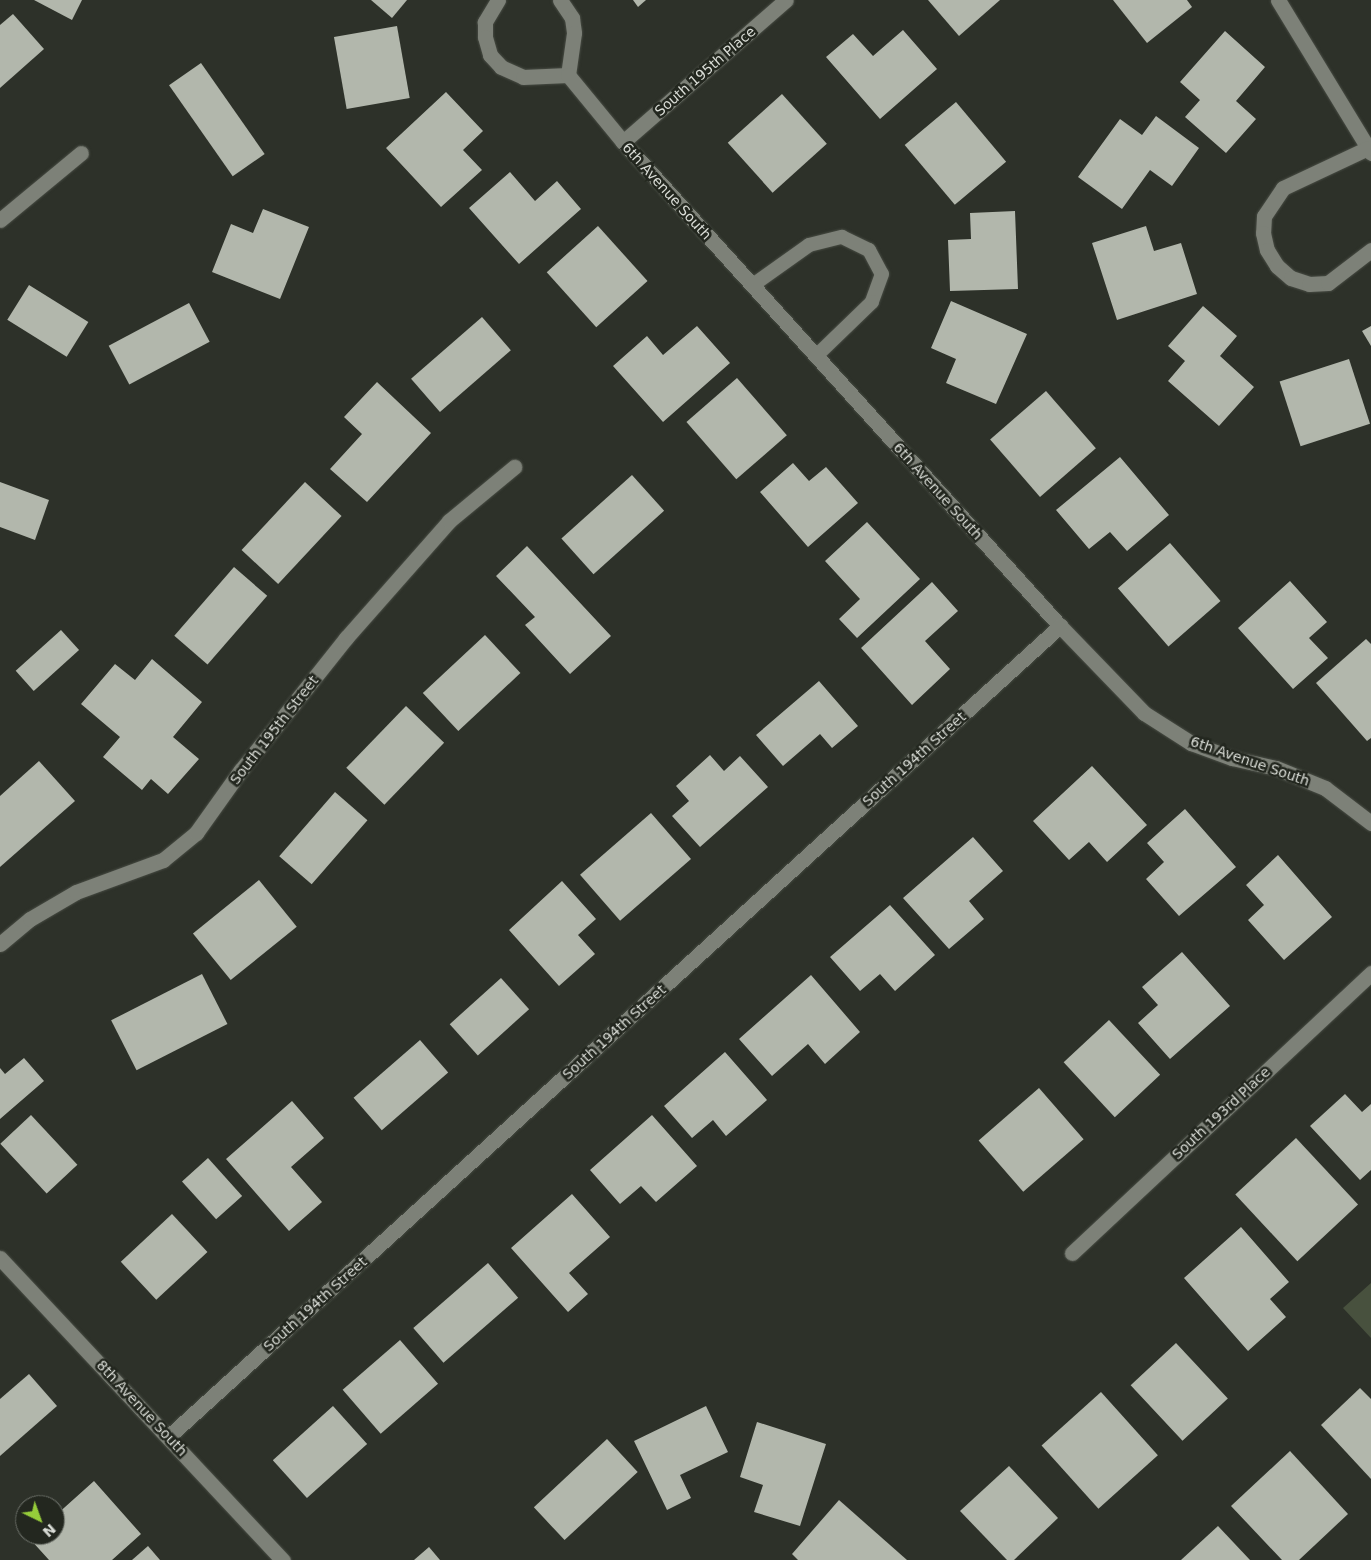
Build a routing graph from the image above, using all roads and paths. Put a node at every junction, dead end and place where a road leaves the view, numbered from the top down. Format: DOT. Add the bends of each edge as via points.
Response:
graph roads {
  1 [pos="498,0"];
  2 [pos="560,0"];
  3 [pos="786,0"];
  4 [pos="1278,0"];
  5 [pos="568,75"];
  6 [pos="623,142"];
  7 [pos="1369,151"];
  8 [pos="82,153"];
  9 [pos="0,220"];
  10 [pos="1371,250"];
  11 [pos="752,285"];
  12 [pos="816,356"];
  13 [pos="514,467"];
  14 [pos="1060,626"];
  15 [pos="1371,823"];
  16 [pos="0,944"];
  17 [pos="1371,973"];
  18 [pos="1072,1253"];
  19 [pos="1,1261"];
  20 [pos="168,1437"];
  21 [pos="283,1560"];
  1 -- 5 [label="street" via="485,22 484,38 490,55 501,67 523,77"];
  2 -- 5 [label="street" via="572,18 574,33"];
  3 -- 6 [label="street, South 195th Place"];
  4 -- 7 [label="street"];
  5 -- 6 [label="street, 6th Avenue South"];
  6 -- 11 [label="street, 6th Avenue South"];
  7 -- 10 [label="street" via="1283,188 1264,216 1263,233 1267,250 1277,266 1292,278 1310,284 1328,283"];
  8 -- 9 [label="street"];
  11 -- 12 [label="street, 6th Avenue South"];
  11 -- 12 [label="lane" via="809,245 842,237 869,250 882,274 872,302"];
  12 -- 14 [label="street, 6th Avenue South"];
  13 -- 16 [label="street, South 195th Street" via="449,521 346,638 241,770 196,833 163,860 76,892 30,919"];
  14 -- 15 [label="street, 6th Avenue South" via="1144,713 1191,743 1232,758 1276,768 1325,788"];
  14 -- 20 [label="street, South 194th Street"];
  17 -- 18 [label="street, South 193rd Place"];
  19 -- 20 [label="street, 8th Avenue South"];
  20 -- 21 [label="street, 8th Avenue South"];
}
